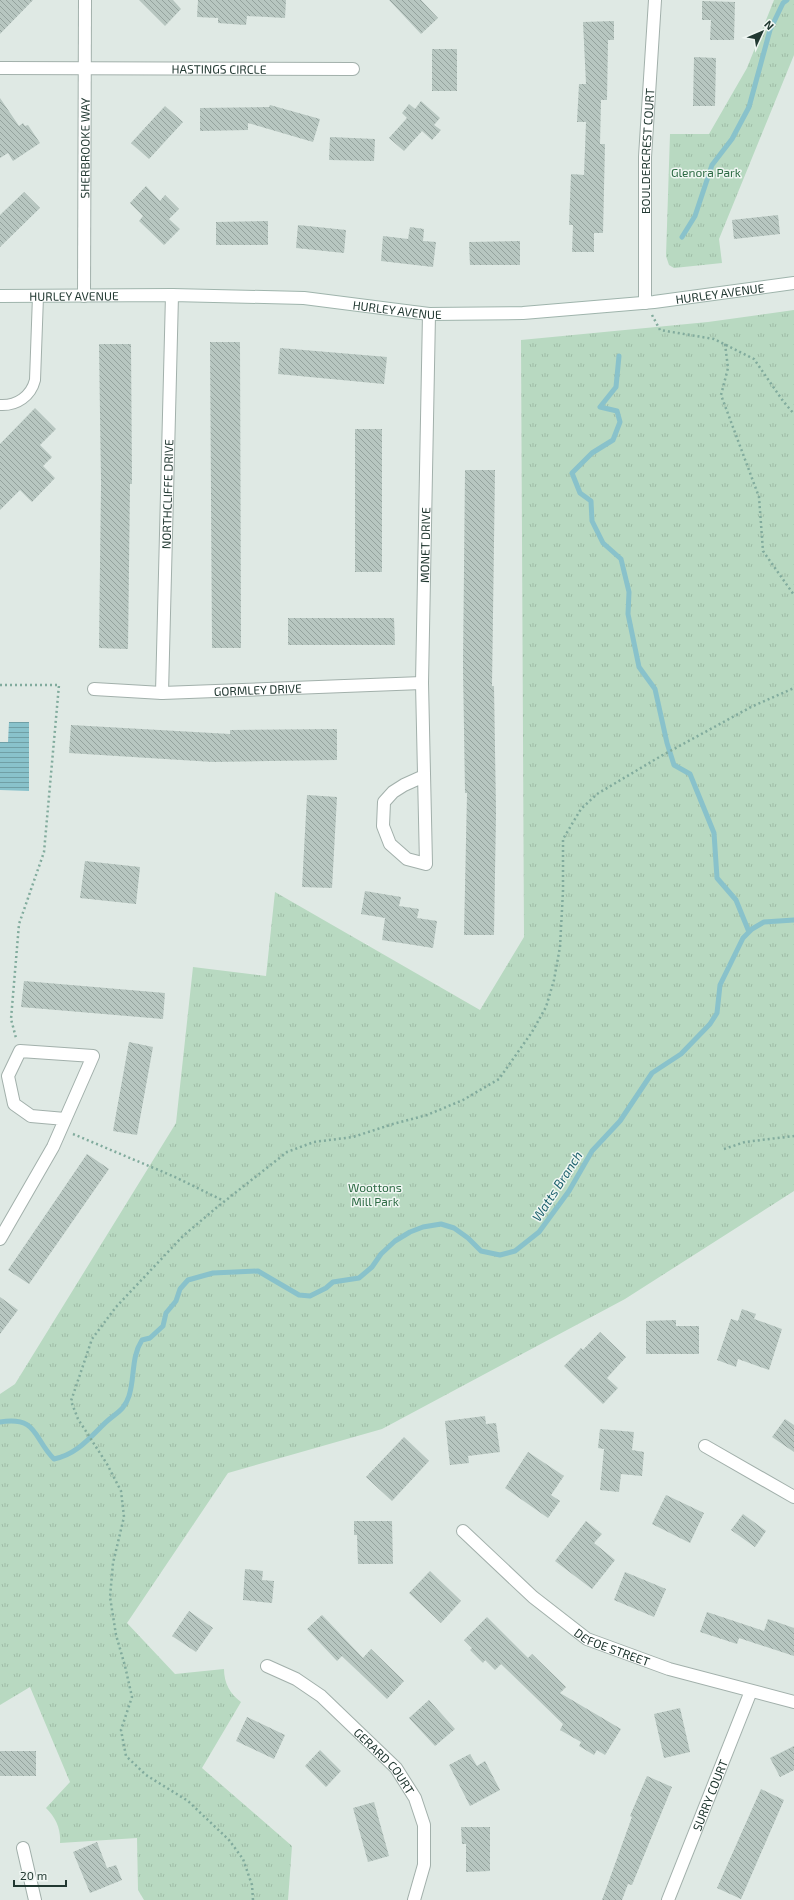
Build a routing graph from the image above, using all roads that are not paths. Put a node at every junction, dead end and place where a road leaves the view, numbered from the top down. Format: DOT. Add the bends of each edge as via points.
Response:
graph roads {
  1 [pos="84,0"];
  2 [pos="655,0"];
  3 [pos="0,68"];
  4 [pos="85,68"];
  5 [pos="353,69"];
  6 [pos="794,283"];
  7 [pos="172,295"];
  8 [pos="0,296"];
  9 [pos="38,296"];
  10 [pos="84,296"];
  11 [pos="645,303"];
  12 [pos="429,314"];
  13 [pos="0,405"];
  14 [pos="422,683"];
  15 [pos="94,689"];
  16 [pos="162,693"];
  17 [pos="424,776"];
  18 [pos="63,1124"];
  19 [pos="0,1239"];
  20 [pos="705,1446"];
  21 [pos="794,1497"];
  22 [pos="463,1531"];
  23 [pos="267,1666"];
  24 [pos="751,1691"];
  25 [pos="794,1702"];
  26 [pos="23,1848"];
  27 [pos="35,1900"];
  28 [pos="414,1900"];
  29 [pos="668,1900"];
  1 -- 4 [label="street, SHERBROOKE WAY"];
  2 -- 11 [label="street, BOULDERCREST COURT" via="645,157"];
  3 -- 4 [label="street, HASTINGS CIRCLE"];
  4 -- 5 [label="street, HASTINGS CIRCLE"];
  4 -- 10 [label="street, SHERBROOKE WAY"];
  6 -- 11 [label="street, HURLEY AVENUE"];
  7 -- 10 [label="street, HURLEY AVENUE"];
  7 -- 12 [label="street, HURLEY AVENUE" via="304,298"];
  7 -- 16 [label="street, NORTHCLIFFE DRIVE"];
  8 -- 9 [label="street, HURLEY AVENUE"];
  9 -- 10 [label="street, HURLEY AVENUE"];
  9 -- 13 [label="lane" via="33,390 9,406"];
  11 -- 12 [label="street, HURLEY AVENUE" via="523,313"];
  12 -- 14 [label="street, MONET DRIVE"];
  14 -- 16 [label="street, GORMLEY DRIVE"];
  14 -- 17 [label="street, MONET DRIVE"];
  15 -- 16 [label="street, GORMLEY DRIVE"];
  17 -- 17 [label="street, MONET DRIVE" via="424,784 426,864 408,859 390,844 383,826 384,802 392,792"];
  18 -- 18 [label="street" via="93,1056 20,1051 8,1076 14,1104 31,1116"];
  18 -- 19 [label="street" via="53,1147"];
  20 -- 21 [label="street"];
  22 -- 24 [label="street, DEFOE STREET" via="533,1597 587,1639 669,1669"];
  23 -- 28 [label="street, GERARD COURT" via="296,1679 321,1696 396,1768 415,1798 424,1825 424,1865"];
  24 -- 25 [label="street, DEFOE STREET"];
  24 -- 29 [label="street, SURRY COURT"];
  26 -- 27 [label="street"];
}
